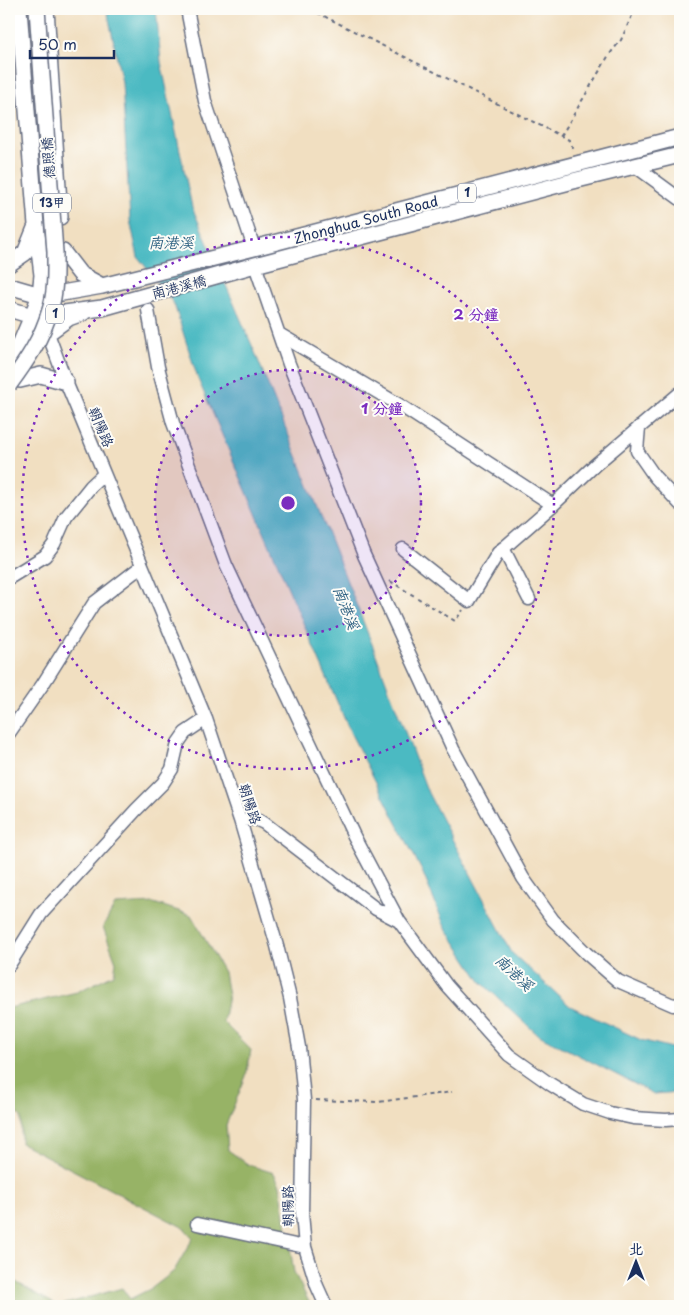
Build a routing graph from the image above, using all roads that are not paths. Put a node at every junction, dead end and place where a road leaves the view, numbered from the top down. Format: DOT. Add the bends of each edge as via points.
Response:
graph roads {
  1 [pos="19,9"];
  2 [pos="32,9"];
  3 [pos="38,9"];
  4 [pos="46,9"];
  5 [pos="187,9"];
  6 [pos="680,137"];
  7 [pos="680,155"];
  8 [pos="634,166"];
  9 [pos="680,199"];
  10 [pos="36,225"];
  11 [pos="248,250"];
  12 [pos="62,252"];
  13 [pos="9,264"];
  14 [pos="251,267"];
  15 [pos="9,286"];
  16 [pos="102,286"];
  17 [pos="62,293"];
  18 [pos="40,295"];
  19 [pos="102,308"];
  20 [pos="9,309"];
  21 [pos="148,310"];
  22 [pos="43,315"];
  23 [pos="279,334"];
  24 [pos="48,335"];
  25 [pos="9,361"];
  26 [pos="12,380"];
  27 [pos="66,382"];
  28 [pos="680,393"];
  29 [pos="9,394"];
  30 [pos="639,428"];
  31 [pos="104,474"];
  32 [pos="553,504"];
  33 [pos="680,504"];
  34 [pos="503,548"];
  35 [pos="403,549"];
  36 [pos="142,566"];
  37 [pos="9,578"];
  38 [pos="528,599"];
  39 [pos="206,719"];
  40 [pos="9,733"];
  41 [pos="240,820"];
  42 [pos="399,921"];
  43 [pos="9,965"];
  44 [pos="680,1004"];
  45 [pos="680,1119"];
  46 [pos="198,1224"];
  47 [pos="305,1247"];
  48 [pos="326,1306"];
  1 -- 10 [label="main road"];
  2 -- 26 [label="main road, 德照橋 / 13甲" via="48,271 36,330"];
  3 -- 26 [label="main road, 德照橋 / 13甲, bridge" via="55,283 51,309 41,335"];
  4 -- 12 [label="main road"];
  5 -- 11 [label="street" via="205,101"];
  6 -- 11 [label="main road, Zhonghua South Road / 1"];
  7 -- 8 [label="main road, Zhonghua South Road / 1"];
  8 -- 9 [label="street"];
  8 -- 14 [label="main road, Zhonghua South Road / 1"];
  10 -- 13 [label="main road" via="25,254"];
  10 -- 18 [label="main road" via="42,275"];
  11 -- 14 [label="main road"];
  11 -- 16 [label="main road, 南港溪橋 / 1"];
  12 -- 16 [label="main road" via="80,274"];
  12 -- 17 [label="main road"];
  14 -- 19 [label="main road, 南港溪橋 / 1"];
  14 -- 23 [label="street"];
  15 -- 18 [label="main road, 1"];
  16 -- 17 [label="main road, 1"];
  17 -- 18 [label="main road, 1"];
  17 -- 22 [label="main road"];
  18 -- 22 [label="main road"];
  19 -- 22 [label="main road, 1"];
  19 -- 24 [label="street" via="70,319"];
  20 -- 22 [label="main road, 1"];
  21 -- 42 [label="street" via="172,423 226,565 354,836"];
  22 -- 24 [label="main road"];
  22 -- 25 [label="main road"];
  23 -- 32 [label="street" via="401,406"];
  23 -- 44 [label="street" via="360,546 453,749 523,878 553,920 618,981 673,1005"];
  24 -- 26 [label="main road"];
  24 -- 27 [label="street, 朝陽路"];
  26 -- 27 [label="main road" via="41,375"];
  26 -- 29 [label="main road"];
  27 -- 31 [label="street, 朝陽路"];
  28 -- 30 [label="street"];
  30 -- 32 [label="street"];
  30 -- 33 [label="street" via="637,451 655,478"];
  31 -- 36 [label="street, 朝陽路"];
  31 -- 37 [label="street" via="66,516 45,556"];
  32 -- 34 [label="street"];
  34 -- 35 [label="street" via="469,601"];
  34 -- 38 [label="street"];
  36 -- 39 [label="street, 朝陽路"];
  36 -- 40 [label="street" via="94,603"];
  39 -- 41 [label="street, 朝陽路"];
  39 -- 43 [label="street" via="185,733 163,783 41,914"];
  41 -- 42 [label="street" via="255,819 264,823 376,909"];
  41 -- 47 [label="street, 朝陽路" via="278,946 299,1047 304,1100 302,1213"];
  42 -- 45 [label="street" via="447,986 510,1055 550,1084 583,1104 610,1113 633,1118"];
  46 -- 47 [label="street"];
  47 -- 48 [label="street, 朝陽路"];
}
